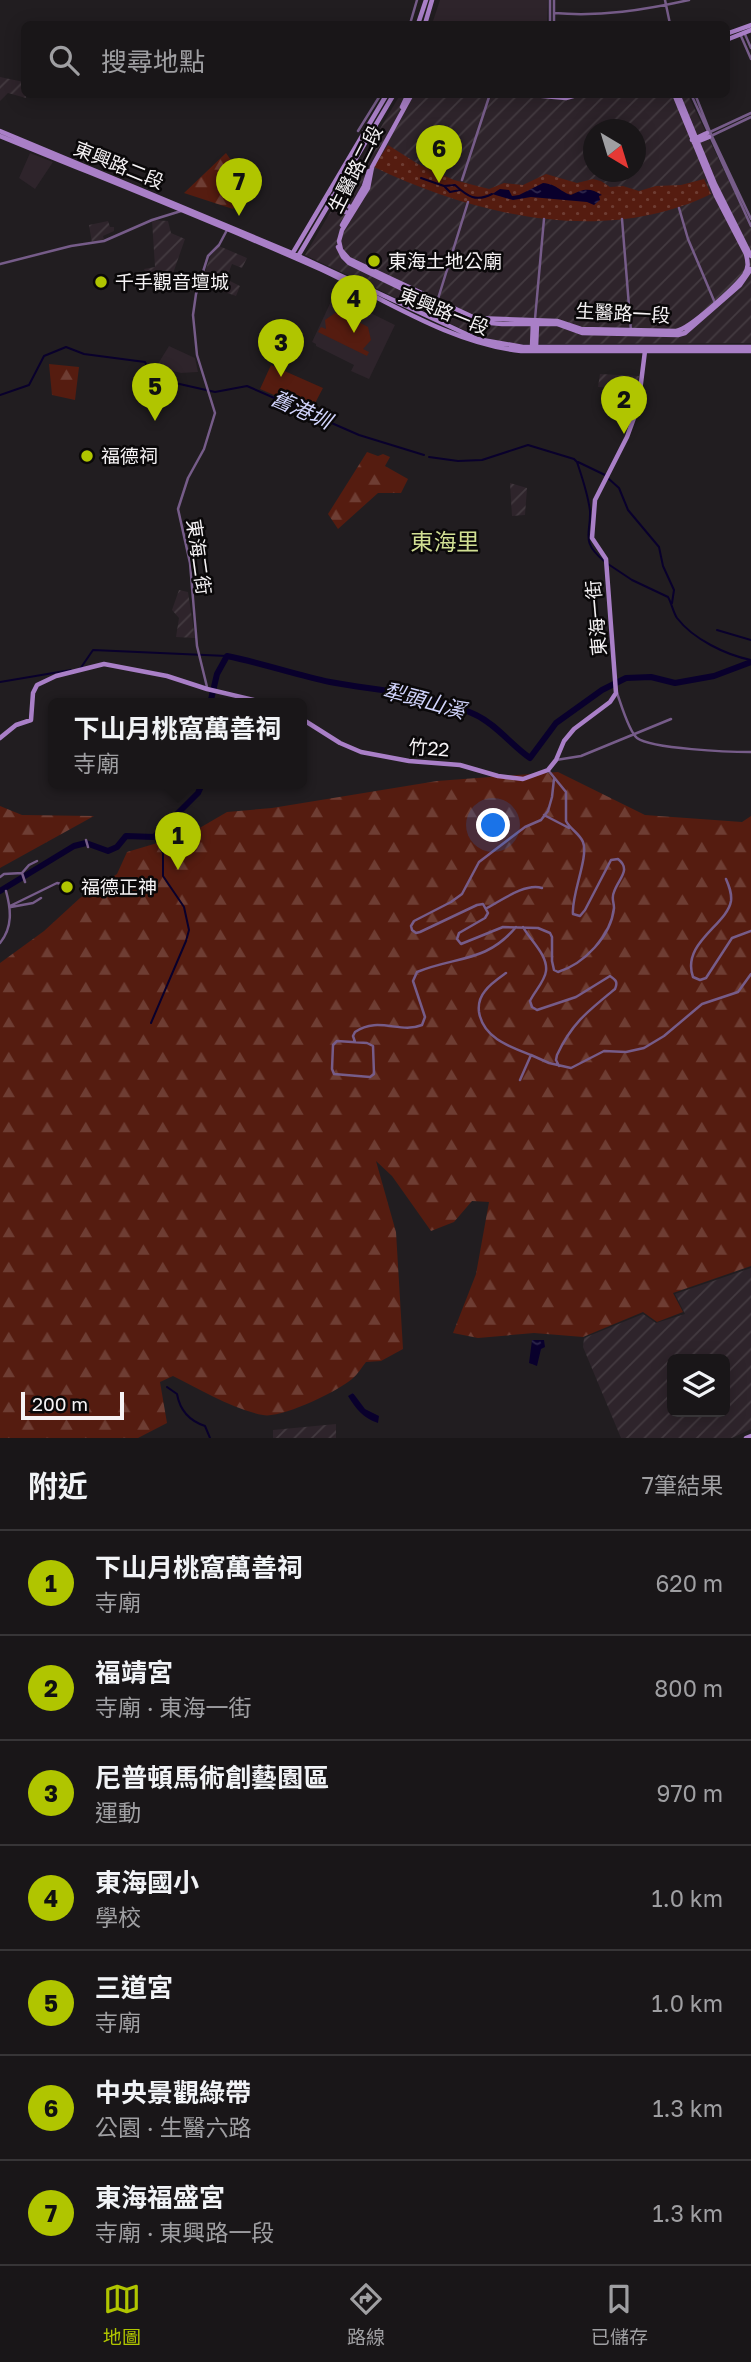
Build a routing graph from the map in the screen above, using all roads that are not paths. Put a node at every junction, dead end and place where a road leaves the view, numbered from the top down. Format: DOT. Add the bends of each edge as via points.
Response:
graph roads {
  1 [pos="417,0"];
  2 [pos="426,0"];
  3 [pos="432,0"];
  4 [pos="552,0"];
  5 [pos="665,0"];
  6 [pos="689,0"];
  7 [pos="666,5"];
  8 [pos="554,13"];
  9 [pos="411,21"];
  10 [pos="419,21"];
  11 [pos="426,21"];
  12 [pos="552,21"];
  13 [pos="553,21"];
  14 [pos="669,21"];
  15 [pos="751,25"];
  16 [pos="751,30"];
  17 [pos="741,32"];
  18 [pos="730,33"];
  19 [pos="730,38"];
  20 [pos="751,48"];
  21 [pos="751,59"];
  22 [pos="379,98"];
  23 [pos="385,98"];
  24 [pos="392,98"];
  25 [pos="408,98"];
  26 [pos="489,98"];
  27 [pos="678,98"];
  28 [pos="695,98"];
  29 [pos="751,115"];
  30 [pos="358,131"];
  31 [pos="0,134"];
  32 [pos="710,134"];
  33 [pos="694,141"];
  34 [pos="462,180"];
  35 [pos="333,196"];
  36 [pos="329,202"];
  37 [pos="468,202"];
  38 [pos="679,208"];
  39 [pos="184,210"];
  40 [pos="352,212"];
  41 [pos="748,214"];
  42 [pos="544,219"];
  43 [pos="622,219"];
  44 [pos="730,219"];
  45 [pos="751,226"];
  46 [pos="227,228"];
  47 [pos="294,256"];
  48 [pos="751,256"];
  49 [pos="0,264"];
  50 [pos="751,269"];
  51 [pos="436,303"];
  52 [pos="716,304"];
  53 [pos="535,322"];
  54 [pos="631,332"];
  55 [pos="534,347"];
  56 [pos="645,349"];
  57 [pos="751,349"];
  58 [pos="207,688"];
  59 [pos="616,693"];
  60 [pos="247,698"];
  61 [pos="671,719"];
  62 [pos="307,722"];
  63 [pos="634,734"];
  64 [pos="0,738"];
  65 [pos="751,752"];
  66 [pos="556,760"];
  67 [pos="548,770"];
  68 [pos="554,779"];
  69 [pos="544,815"];
  70 [pos="570,828"];
  71 [pos="86,840"];
  72 [pos="88,846"];
  73 [pos="37,861"];
  74 [pos="0,877"];
  75 [pos="726,879"];
  76 [pos="66,885"];
  77 [pos="542,888"];
  78 [pos="6,891"];
  79 [pos="41,898"];
  80 [pos="11,906"];
  81 [pos="487,908"];
  82 [pos="517,926"];
  83 [pos="523,927"];
  84 [pos="751,931"];
  85 [pos="0,943"];
  86 [pos="506,973"];
  87 [pos="751,974"];
  88 [pos="355,1042"];
  89 [pos="531,1055"];
  90 [pos="559,1066"];
  91 [pos="520,1080"];
  92 [pos="751,1436"];
  93 [pos="746,1438"];
  1 -- 9 [label="street"];
  2 -- 10 [label="street"];
  3 -- 11 [label="street"];
  4 -- 8 [label="street"];
  4 -- 12 [label="street"];
  5 -- 7 [label="street"];
  6 -- 7 [label="street"];
  7 -- 8 [label="street" via="594,15"];
  7 -- 14 [label="street"];
  8 -- 13 [label="street"];
  15 -- 17 [label="street"];
  16 -- 17 [label="street"];
  17 -- 18 [label="street"];
  17 -- 19 [label="street"];
  17 -- 20 [label="street"];
  17 -- 21 [label="street"];
  22 -- 30 [label="street"];
  23 -- 47 [label="street"];
  24 -- 35 [label="street"];
  25 -- 40 [label="street, 生醫路二段" via="372,167 368,188"];
  26 -- 34 [label="street"];
  27 -- 33 [label="street, 生醫路一段"];
  28 -- 32 [label="street"];
  29 -- 32 [label="street"];
  31 -- 39 [label="street, 東興路二段"];
  32 -- 33 [label="street"];
  32 -- 41 [label="street"];
  33 -- 44 [label="street, 生醫路一段"];
  35 -- 36 [label="street"];
  35 -- 40 [label="street"];
  36 -- 40 [label="street"];
  36 -- 47 [label="street"];
  37 -- 51 [label="street"];
  38 -- 52 [label="street"];
  39 -- 46 [label="street, 東興路二段"];
  39 -- 49 [label="street" via="104,241"];
  40 -- 51 [label="street, 生醫路二段" via="337,241 343,257 359,269"];
  41 -- 45 [label="street"];
  42 -- 53 [label="street"];
  43 -- 54 [label="street"];
  44 -- 48 [label="street, 生醫路一段"];
  44 -- 52 [label="street, 生醫路一段" via="748,264 745,274"];
  46 -- 47 [label="street, 東興路一段"];
  46 -- 58 [label="street, 東海二街" via="208,256 193,315 197,355 215,413 178,509"];
  47 -- 55 [label="street, 東興路一段" via="467,338 508,349"];
  50 -- 52 [label="street, 生醫路一段" via="740,285"];
  51 -- 53 [label="street, 生醫路二段" via="475,318"];
  52 -- 54 [label="street, 生醫路一段" via="685,333"];
  53 -- 54 [label="street, 生醫路一段"];
  53 -- 55 [label="street"];
  55 -- 56 [label="street, 東興路一段"];
  56 -- 57 [label="street, 東興路一段"];
  56 -- 59 [label="street, 東海一街" via="638,407 594,500 592,538 606,562"];
  58 -- 60 [label="street"];
  58 -- 64 [label="street" via="126,667 95,665 37,685 31,720"];
  59 -- 63 [label="street"];
  59 -- 66 [label="street" via="574,729"];
  61 -- 63 [label="street"];
  62 -- 67 [label="street, 竹22 / 竹22" via="340,743 386,758 460,765 512,779"];
  63 -- 65 [label="street" via="639,740 670,747"];
  63 -- 66 [label="street"];
  66 -- 67 [label="street"];
  67 -- 68 [label="street"];
  68 -- 69 [label="street"];
  68 -- 70 [label="street" via="566,792"];
  69 -- 70 [label="street"];
  69 -- 81 [label="street" via="487,855 462,894 414,921 412,930 420,932 477,905"];
  70 -- 83 [label="street" via="585,848 572,909 576,916 585,910 611,860 624,864 612,895 614,909 607,931 593,950 558,972 553,967 550,933"];
  71 -- 72 [label="street"];
  73 -- 74 [label="street" via="29,865 24,878"];
  75 -- 84 [label="street" via="731,892 728,910 696,949 693,977 706,978 732,939"];
  76 -- 80 [label="street" via="57,883"];
  77 -- 81 [label="street" via="522,890"];
  78 -- 80 [label="street"];
  79 -- 80 [label="street"];
  80 -- 85 [label="street" via="8,929"];
  81 -- 82 [label="street" via="485,918 459,933 457,942 467,943 494,930"];
  82 -- 83 [label="street"];
  82 -- 88 [label="street" via="506,939 474,958 417,972 413,981 425,1017 422,1025 374,1024 355,1032"];
  83 -- 90 [label="street" via="538,947 546,972 530,1001 537,1010 576,997 610,976 617,984 570,1030 556,1055"];
  86 -- 89 [label="street" via="483,993 481,1021 491,1035"];
  87 -- 90 [label="street" via="738,992 702,1004 650,1045 626,1052 604,1051 572,1068"];
  88 -- 88 [label="street" via="373,1046 374,1074 334,1074 334,1043"];
  89 -- 90 [label="street"];
  89 -- 91 [label="street"];
  92 -- 93 [label="street"];
}
